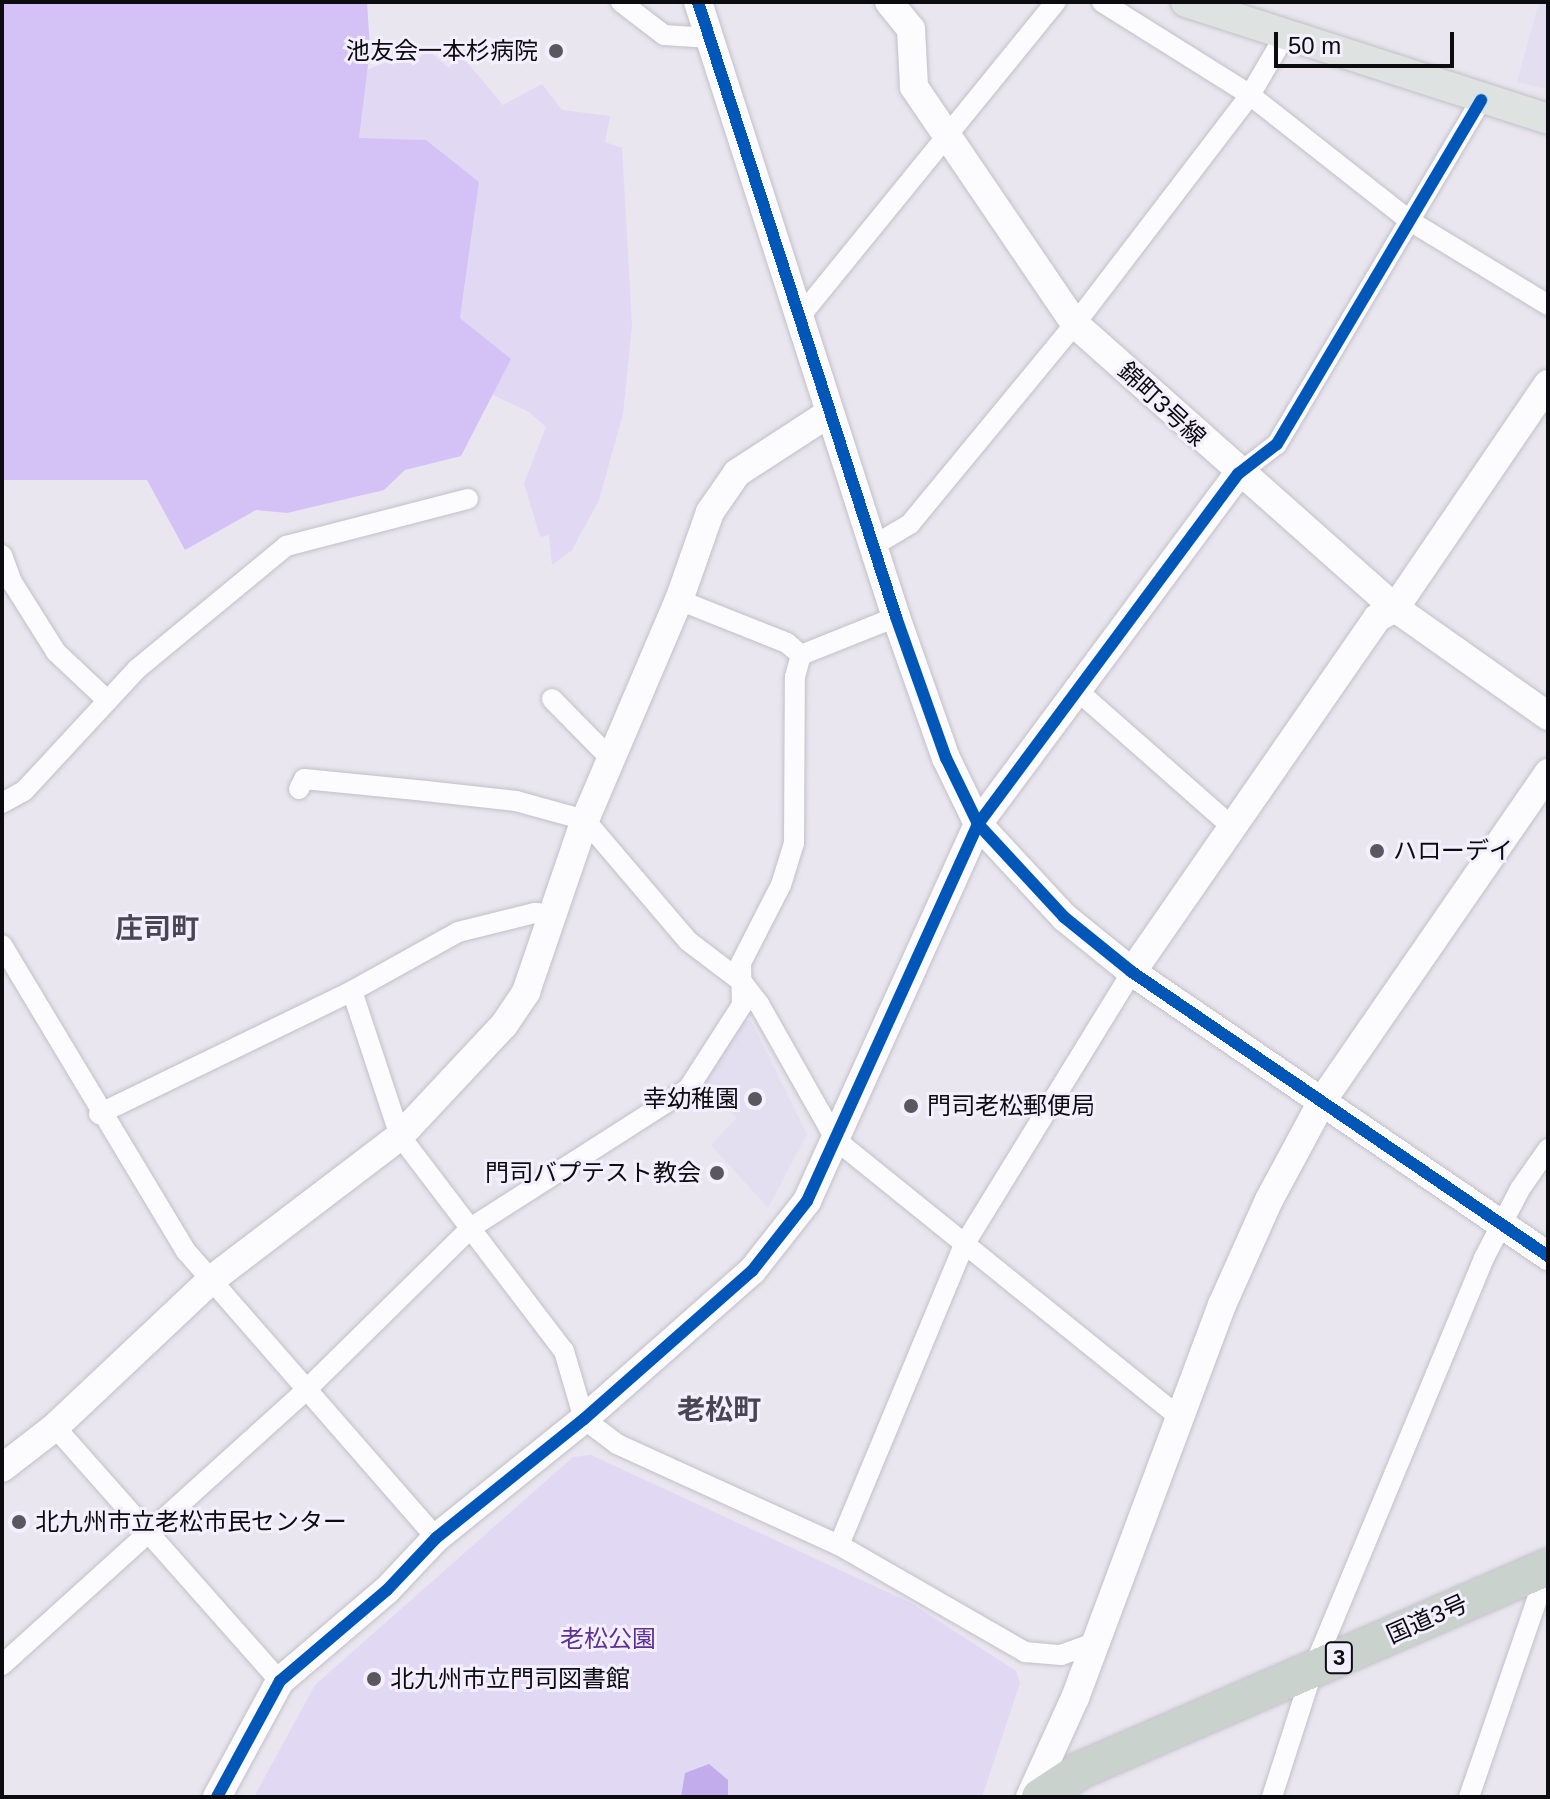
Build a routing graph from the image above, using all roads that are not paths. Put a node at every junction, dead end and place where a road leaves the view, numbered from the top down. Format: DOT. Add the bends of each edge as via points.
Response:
graph roads {
  1 [pos="621,2"];
  2 [pos="698,2"];
  3 [pos="889,2"];
  4 [pos="1056,2"];
  5 [pos="1102,2"];
  6 [pos="1186,2"];
  7 [pos="1284,37"];
  8 [pos="710,38"];
  9 [pos="1250,95"];
  10 [pos="1481,100"];
  11 [pos="1548,119"];
  12 [pos="945,139"];
  13 [pos="1410,221"];
  14 [pos="1548,305"];
  15 [pos="798,319"];
  16 [pos="1075,324"];
  17 [pos="1548,384"];
  18 [pos="828,414"];
  19 [pos="1238,474"];
  20 [pos="468,499"];
  21 [pos="873,546"];
  22 [pos="2,555"];
  23 [pos="679,600"];
  24 [pos="1395,608"];
  25 [pos="896,617"];
  26 [pos="801,655"];
  27 [pos="1078,691"];
  28 [pos="552,699"];
  29 [pos="108,701"];
  30 [pos="1548,716"];
  31 [pos="611,759"];
  32 [pos="1548,773"];
  33 [pos="299,789"];
  34 [pos="2,803"];
  35 [pos="585,820"];
  36 [pos="978,824"];
  37 [pos="1232,827"];
  38 [pos="552,914"];
  39 [pos="2,945"];
  40 [pos="1132,972"];
  41 [pos="742,982"];
  42 [pos="352,991"];
  43 [pos="1324,1098"];
  44 [pos="99,1114"];
  45 [pos="400,1136"];
  46 [pos="836,1140"];
  47 [pos="1548,1149"];
  48 [pos="1502,1223"];
  49 [pos="472,1227"];
  50 [pos="964,1245"];
  51 [pos="1548,1256"];
  52 [pos="211,1280"];
  53 [pos="307,1389"];
  54 [pos="1179,1417"];
  55 [pos="584,1419"];
  56 [pos="55,1427"];
  57 [pos="2,1468"];
  58 [pos="151,1530"];
  59 [pos="436,1538"];
  60 [pos="839,1545"];
  61 [pos="1548,1567"];
  62 [pos="1096,1642"];
  63 [pos="2,1665"];
  64 [pos="1313,1669"];
  65 [pos="280,1681"];
  66 [pos="1051,1794"];
  67 [pos="217,1797"];
  68 [pos="1272,1797"];
  69 [pos="1469,1797"];
  1 -- 8 [label="street" via="664,35"];
  2 -- 8 [label="street"];
  3 -- 12 [label="street, 錦町3号線" via="911,29 914,87"];
  4 -- 12 [label="street"];
  5 -- 9 [label="street"];
  6 -- 7 [label="main road"];
  7 -- 9 [label="street"];
  7 -- 10 [label="main road"];
  8 -- 15 [label="street"];
  9 -- 13 [label="street"];
  9 -- 16 [label="street"];
  10 -- 11 [label="main road"];
  10 -- 13 [label="street"];
  12 -- 15 [label="street"];
  12 -- 16 [label="street, 錦町3号線"];
  13 -- 14 [label="street"];
  13 -- 19 [label="street" via="1277,444"];
  15 -- 18 [label="street"];
  16 -- 19 [label="street, 錦町3号線"];
  16 -- 21 [label="street" via="910,524"];
  17 -- 24 [label="street"];
  18 -- 21 [label="street"];
  18 -- 23 [label="street" via="737,473 710,512"];
  19 -- 24 [label="street, 錦町3号線"];
  19 -- 27 [label="street"];
  20 -- 29 [label="street" via="286,546 137,669"];
  21 -- 25 [label="street"];
  22 -- 29 [label="street" via="12,582 56,652"];
  23 -- 26 [label="street" via="787,643"];
  23 -- 31 [label="street"];
  24 -- 30 [label="street, 錦町3号線"];
  24 -- 37 [label="street" via="1377,618"];
  25 -- 26 [label="street"];
  25 -- 36 [label="street" via="946,758"];
  26 -- 41 [label="street" via="795,677 794,843 781,885 741,963"];
  27 -- 36 [label="street"];
  27 -- 37 [label="street"];
  28 -- 31 [label="street"];
  29 -- 34 [label="street" via="24,791"];
  31 -- 35 [label="street"];
  32 -- 43 [label="street"];
  33 -- 35 [label="street" via="304,779 426,791 516,801"];
  35 -- 38 [label="street"];
  35 -- 41 [label="street" via="688,941"];
  36 -- 40 [label="street" via="1064,917"];
  36 -- 46 [label="street"];
  37 -- 40 [label="street"];
  38 -- 42 [label="street" via="524,915 458,932"];
  38 -- 45 [label="street" via="526,992 504,1025"];
  39 -- 44 [label="street"];
  40 -- 43 [label="street"];
  40 -- 50 [label="street"];
  41 -- 46 [label="street" via="766,1013"];
  41 -- 49 [label="street" via="742,1005 688,1089"];
  42 -- 44 [label="street"];
  42 -- 45 [label="street"];
  43 -- 48 [label="street"];
  43 -- 54 [label="street" via="1263,1214"];
  44 -- 52 [label="street" via="186,1251"];
  45 -- 49 [label="street"];
  45 -- 52 [label="street"];
  46 -- 50 [label="street"];
  46 -- 55 [label="street" via="807,1201 752,1271"];
  47 -- 48 [label="street"];
  48 -- 51 [label="street"];
  48 -- 64 [label="street"];
  49 -- 53 [label="street"];
  49 -- 55 [label="street" via="564,1351"];
  50 -- 54 [label="street"];
  50 -- 60 [label="street"];
  52 -- 53 [label="street"];
  52 -- 56 [label="street"];
  53 -- 58 [label="street"];
  53 -- 59 [label="street"];
  54 -- 62 [label="street"];
  55 -- 59 [label="street"];
  55 -- 60 [label="street" via="617,1444"];
  56 -- 57 [label="street"];
  56 -- 58 [label="street"];
  58 -- 63 [label="street"];
  58 -- 65 [label="street"];
  59 -- 65 [label="street" via="387,1590"];
  60 -- 62 [label="street" via="1025,1652 1061,1655"];
  61 -- 64 [label="highway, 国道3号 / 3"];
  61 -- 69 [label="street"];
  62 -- 66 [label="street" via="1075,1698"];
  64 -- 66 [label="highway, 国道3号 / 3" via="1131,1750"];
  64 -- 68 [label="street"];
  65 -- 67 [label="street"];
}
